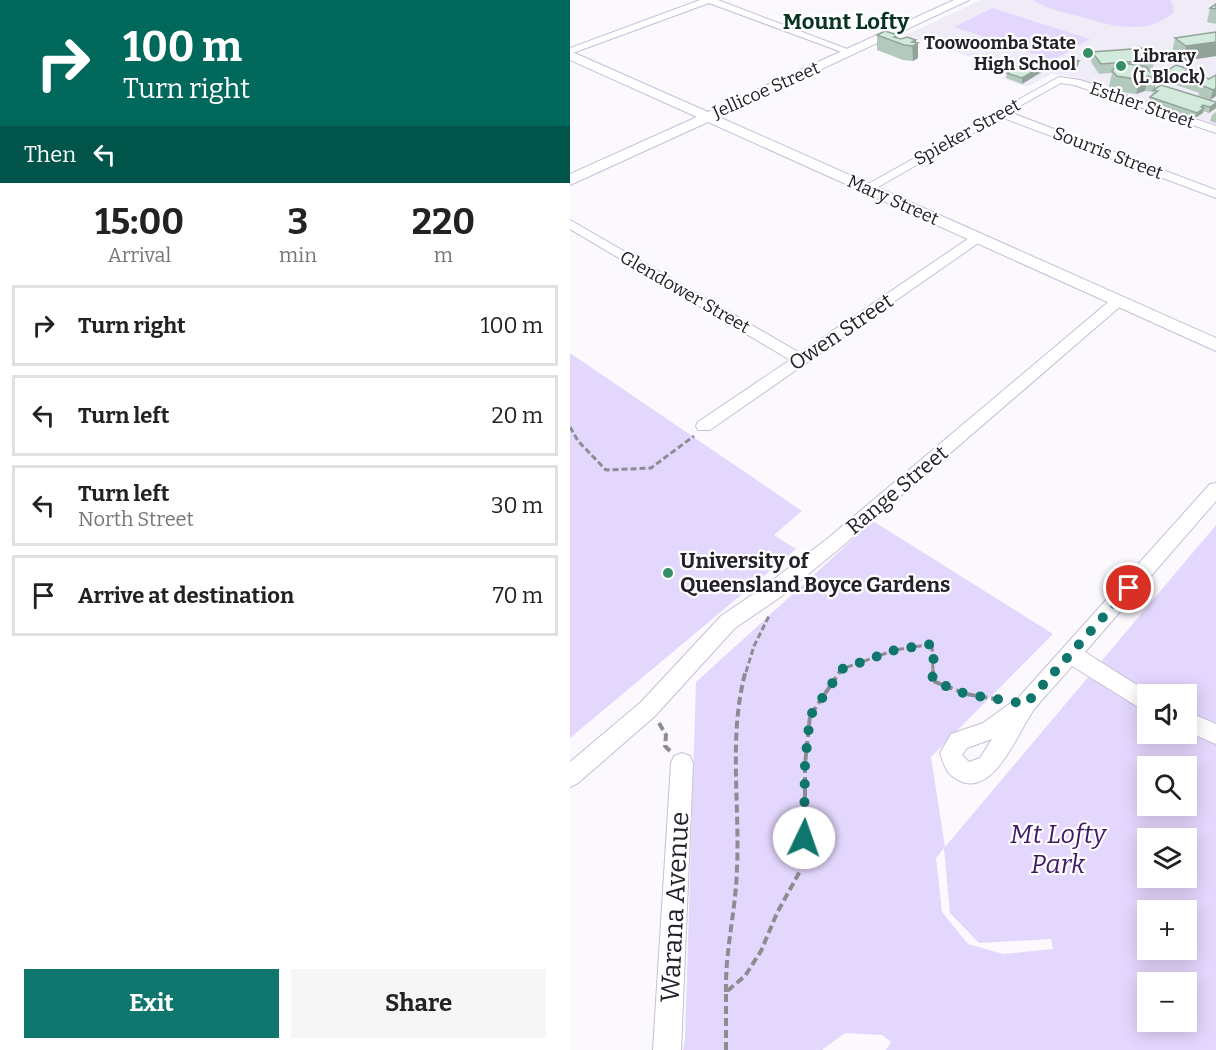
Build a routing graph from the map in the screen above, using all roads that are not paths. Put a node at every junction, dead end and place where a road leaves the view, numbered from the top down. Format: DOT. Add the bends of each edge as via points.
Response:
graph roads {
  1 [pos="709,0"];
  2 [pos="963,0"];
  3 [pos="850,52"];
  4 [pos="572,57"];
  5 [pos="1068,80"];
  6 [pos="1000,113"];
  7 [pos="707,117"];
  8 [pos="1216,130"];
  9 [pos="570,180"];
  10 [pos="867,188"];
  11 [pos="1216,194"];
  12 [pos="570,224"];
  13 [pos="977,239"];
  14 [pos="1118,301"];
  15 [pos="1216,345"];
  16 [pos="801,360"];
  17 [pos="704,426"];
  18 [pos="1216,489"];
  19 [pos="1071,654"];
  20 [pos="1137,697"];
  21 [pos="1026,704"];
  22 [pos="1197,726"];
  23 [pos="1216,734"];
  24 [pos="682,764"];
  25 [pos="570,776"];
  26 [pos="667,1050"];
  1 -- 3 [label="street"];
  1 -- 4 [label="street"];
  2 -- 3 [label="street, Jellicoe Street"];
  3 -- 7 [label="street, Jellicoe Street"];
  4 -- 7 [label="street, Mary Street"];
  5 -- 6 [label="street, Spieker Street" via="1059,80"];
  5 -- 8 [label="street, Esther Street"];
  6 -- 10 [label="street, Spieker Street"];
  6 -- 11 [label="street, Sourris Street"];
  7 -- 9 [label="street, Jellicoe Street"];
  7 -- 10 [label="street, Mary Street"];
  10 -- 13 [label="street, Mary Street"];
  12 -- 16 [label="street, Glendower Street"];
  13 -- 14 [label="street, Mary Street"];
  13 -- 16 [label="street, Owen Street"];
  14 -- 15 [label="street, Mary Street"];
  14 -- 25 [label="street, Range Street" via="833,544 728,622 648,709"];
  16 -- 17 [label="street, Owen Street"];
  18 -- 19 [label="street"];
  19 -- 20 [label="street"];
  19 -- 21 [label="street"];
  22 -- 23 [label="street"];
  24 -- 26 [label="street, Warana Avenue"];
}
